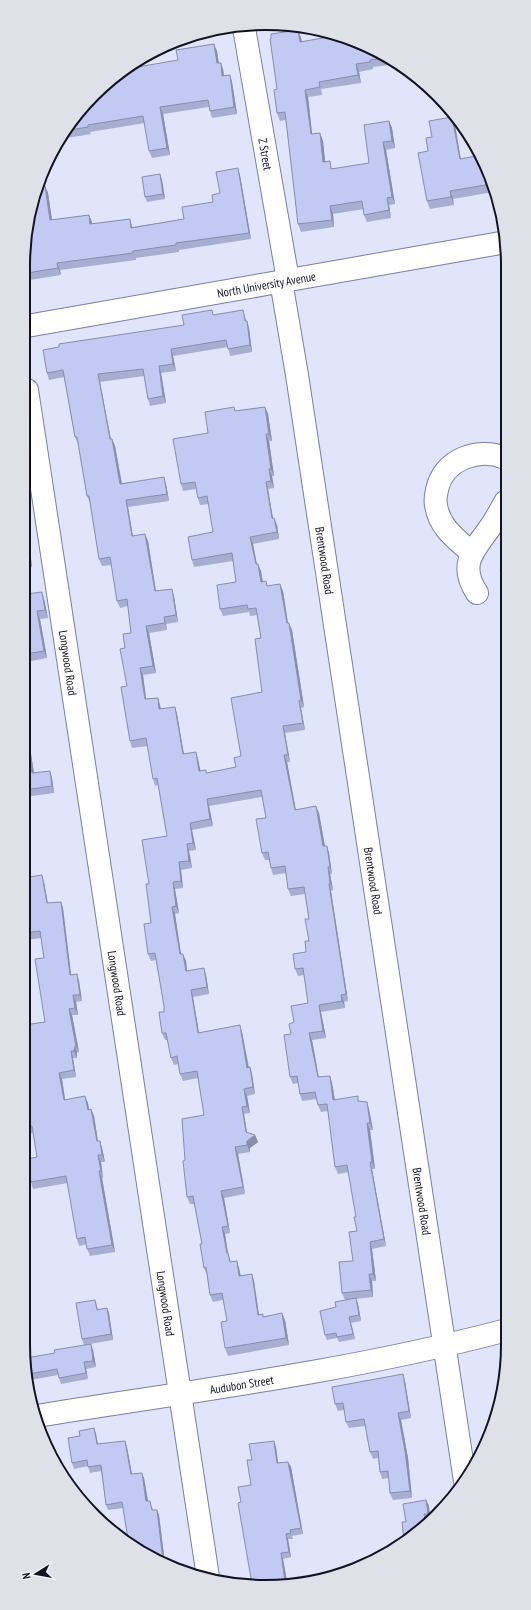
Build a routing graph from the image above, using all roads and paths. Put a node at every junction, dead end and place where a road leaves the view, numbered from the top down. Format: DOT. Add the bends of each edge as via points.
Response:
graph roads {
  1 [pos="245,31"];
  2 [pos="500,243"];
  3 [pos="284,281"];
  4 [pos="30,326"];
  5 [pos="30,410"];
  6 [pos="501,456"];
  7 [pos="501,508"];
  8 [pos="472,553"];
  9 [pos="476,593"];
  10 [pos="501,1332"];
  11 [pos="445,1346"];
  12 [pos="179,1393"];
  13 [pos="41,1415"];
  14 [pos="464,1470"];
  15 [pos="207,1572"];
  1 -- 3 [label="street, Z Street"];
  2 -- 3 [label="street, North University Avenue"];
  3 -- 4 [label="street, North University Avenue"];
  3 -- 11 [label="street, Brentwood Road"];
  5 -- 12 [label="street, Longwood Road"];
  6 -- 8 [label="street" via="481,453 461,458 444,473 438,484 436,504 444,526"];
  7 -- 8 [label="street"];
  8 -- 9 [label="street" via="468,573"];
  10 -- 11 [label="street, Audubon Street"];
  11 -- 12 [label="street, Audubon Street"];
  11 -- 14 [label="street, Brentwood Road"];
  12 -- 13 [label="street, Audubon Street"];
  12 -- 15 [label="street, Longwood Road"];
}
